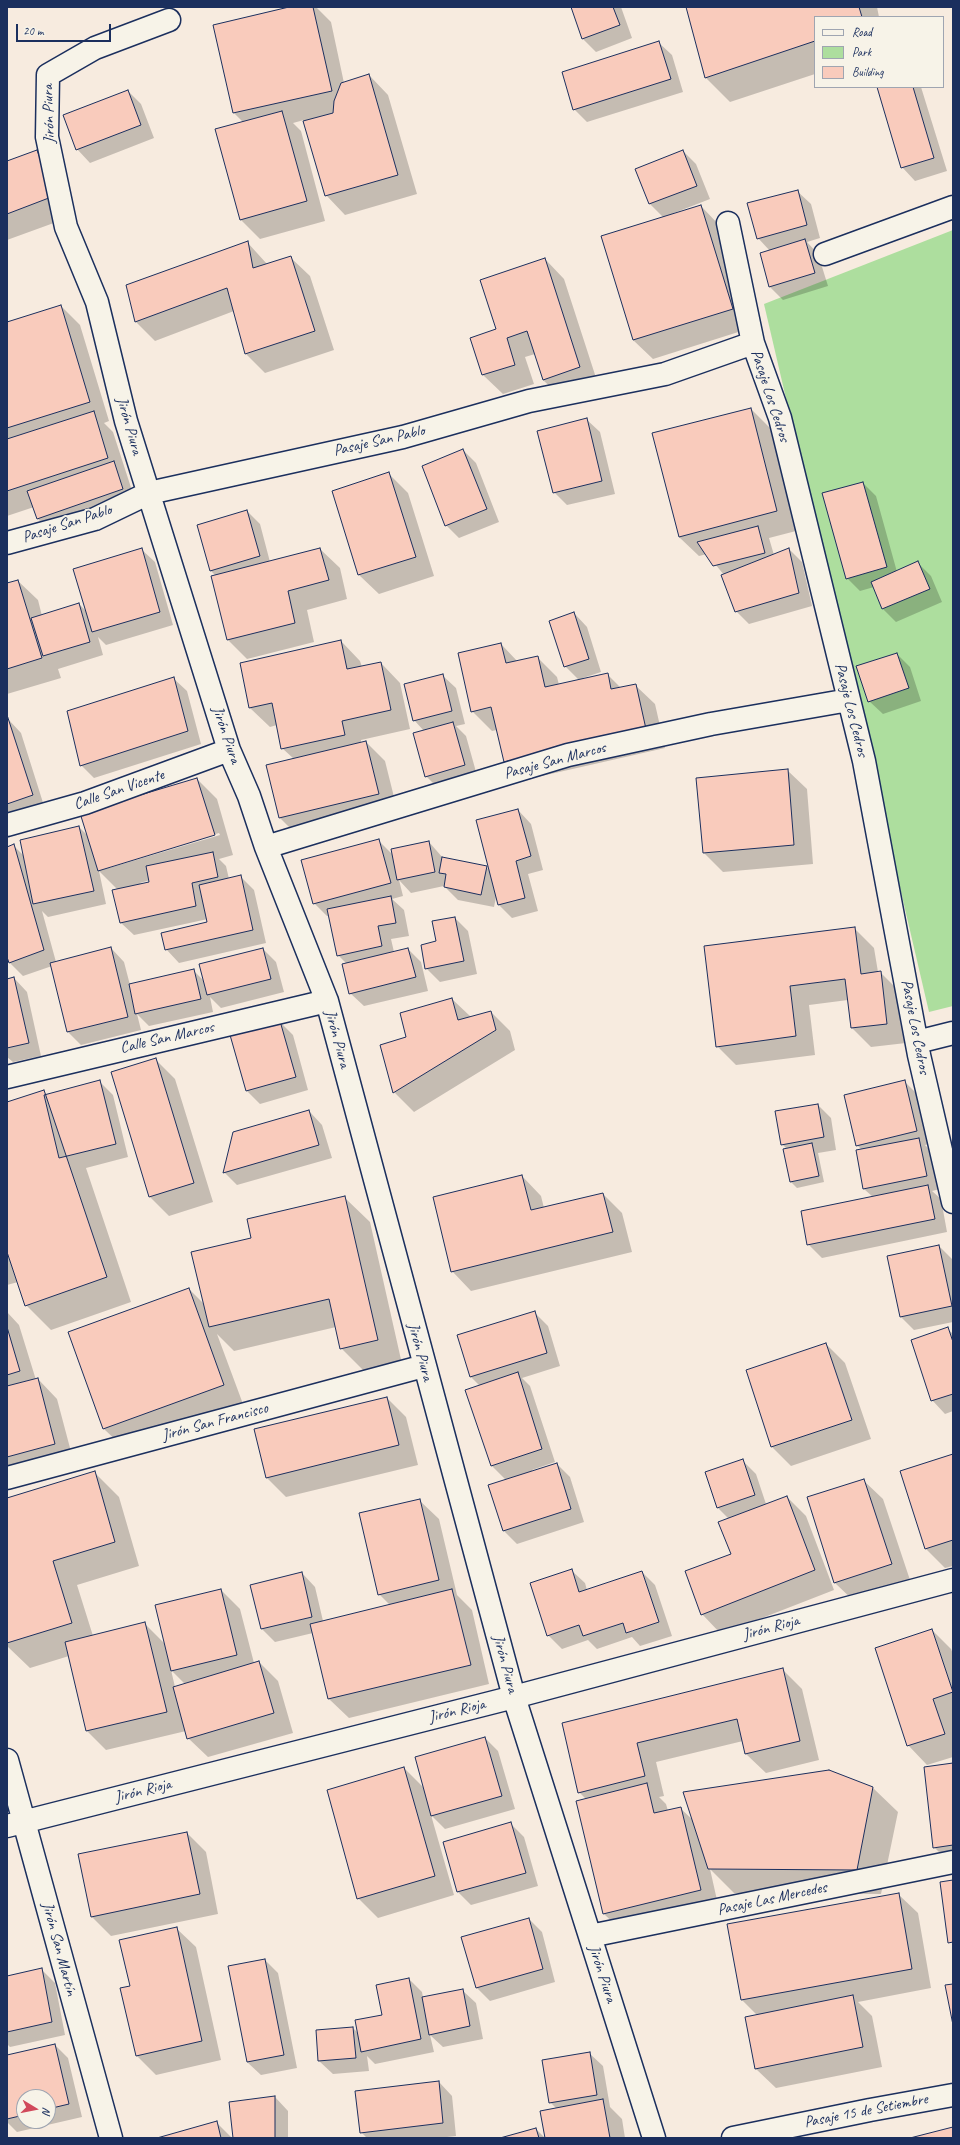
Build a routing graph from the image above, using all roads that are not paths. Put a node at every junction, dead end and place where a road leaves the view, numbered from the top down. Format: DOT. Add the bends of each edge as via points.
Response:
graph roads {
  1 [pos="170,20"];
  2 [pos="953,207"];
  3 [pos="728,222"];
  4 [pos="825,254"];
  5 [pos="753,343"];
  6 [pos="149,493"];
  7 [pos="7,543"];
  8 [pos="849,700"];
  9 [pos="229,750"];
  10 [pos="7,825"];
  11 [pos="266,847"];
  12 [pos="327,1001"];
  13 [pos="953,1033"];
  14 [pos="917,1042"];
  15 [pos="7,1077"];
  16 [pos="953,1202"];
  17 [pos="424,1366"];
  18 [pos="7,1478"];
  19 [pos="953,1580"];
  20 [pos="514,1697"];
  21 [pos="7,1760"];
  22 [pos="16,1824"];
  23 [pos="953,1862"];
  24 [pos="590,1936"];
  25 [pos="953,2095"];
  26 [pos="111,2138"];
  27 [pos="654,2138"];
  28 [pos="733,2138"];
  1 -- 6 [label="street, Jirón Piura" via="95,48 48,75 47,137 66,228 97,302 126,421"];
  2 -- 4 [label="street"];
  3 -- 5 [label="street, Pasaje Los Cedros"];
  5 -- 6 [label="street, Pasaje San Pablo" via="664,374 529,401 403,437"];
  5 -- 8 [label="street, Pasaje Los Cedros" via="780,418"];
  6 -- 7 [label="street, Pasaje San Pablo" via="95,519"];
  6 -- 9 [label="street, Jirón Piura"];
  8 -- 11 [label="street, Pasaje San Marcos" via="711,724 568,755"];
  8 -- 14 [label="street, Pasaje Los Cedros" via="864,761"];
  9 -- 10 [label="street, Calle San Vicente" via="85,803"];
  9 -- 11 [label="street, Jirón Piura" via="249,796"];
  11 -- 12 [label="street, Jirón Piura"];
  12 -- 15 [label="street, Calle San Marcos"];
  12 -- 17 [label="street, Jirón Piura"];
  13 -- 14 [label="street"];
  14 -- 16 [label="street, Pasaje Los Cedros"];
  17 -- 18 [label="street, Jirón San Francisco"];
  17 -- 20 [label="street, Jirón Piura"];
  19 -- 20 [label="street, Jirón Rioja"];
  20 -- 22 [label="street, Jirón Rioja"];
  20 -- 24 [label="street, Jirón Piura"];
  21 -- 22 [label="street, Jirón San Martín"];
  22 -- 26 [label="street, Jirón San Martín"];
  23 -- 24 [label="street, Pasaje Las Mercedes"];
  24 -- 27 [label="street, Jirón Piura"];
  25 -- 28 [label="street, Pasaje 15 de Setiembre"];
}
